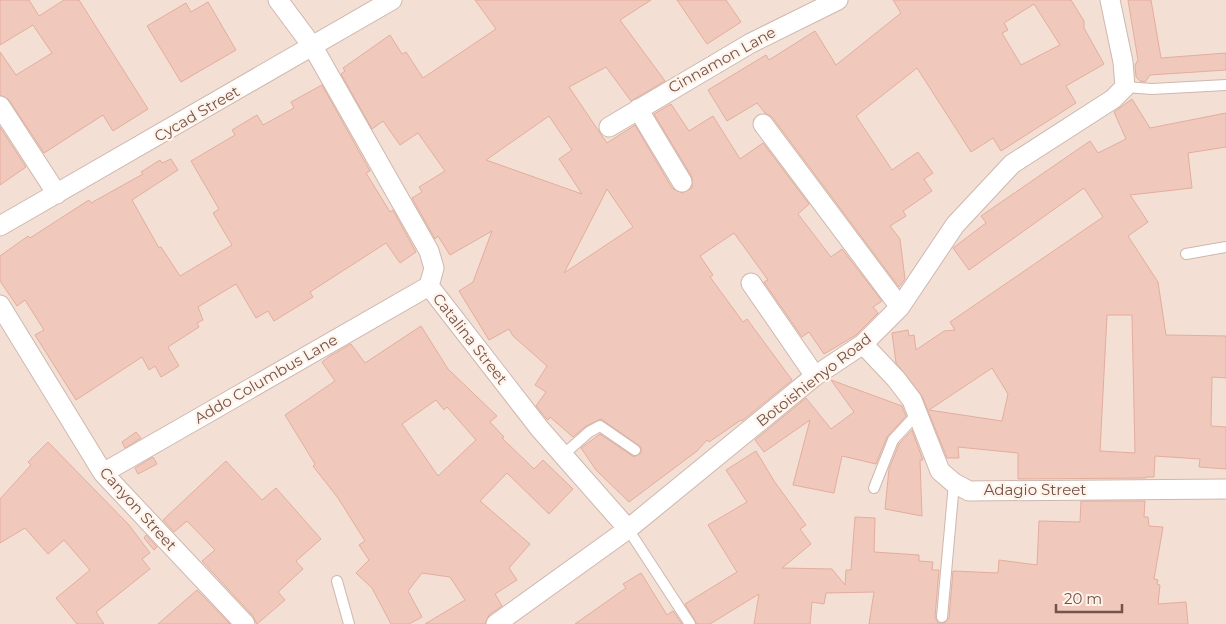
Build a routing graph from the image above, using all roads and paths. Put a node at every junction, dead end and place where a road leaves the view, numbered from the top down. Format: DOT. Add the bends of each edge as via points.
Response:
graph roads {
  1 [pos="278,0"];
  2 [pos="392,0"];
  3 [pos="838,0"];
  4 [pos="1110,0"];
  5 [pos="314,47"];
  6 [pos="1226,85"];
  7 [pos="1125,87"];
  8 [pos="0,106"];
  9 [pos="638,109"];
  10 [pos="763,124"];
  11 [pos="609,127"];
  12 [pos="682,182"];
  13 [pos="56,194"];
  14 [pos="0,226"];
  15 [pos="1226,247"];
  16 [pos="1186,254"];
  17 [pos="751,283"];
  18 [pos="429,286"];
  19 [pos="0,305"];
  20 [pos="900,307"];
  21 [pos="863,344"];
  22 [pos="814,376"];
  23 [pos="918,413"];
  24 [pos="635,450"];
  25 [pos="563,455"];
  26 [pos="103,473"];
  27 [pos="954,483"];
  28 [pos="874,488"];
  29 [pos="1226,489"];
  30 [pos="628,529"];
  31 [pos="337,581"];
  32 [pos="942,617"];
  33 [pos="245,624"];
  34 [pos="349,624"];
  35 [pos="496,624"];
  36 [pos="690,624"];
  1 -- 5 [label="street, Catalina Street"];
  2 -- 5 [label="street, Cycad Street"];
  3 -- 9 [label="street, Cinnamon Lane" via="751,43"];
  4 -- 7 [label="street"];
  5 -- 13 [label="street, Cycad Street"];
  5 -- 18 [label="street, Catalina Street" via="429,251 434,268"];
  6 -- 7 [label="lane" via="1152,90"];
  7 -- 20 [label="street, Botoishienyo Road" via="1113,99 1012,164 955,225"];
  8 -- 13 [label="street"];
  9 -- 11 [label="street, Cinnamon Lane"];
  9 -- 12 [label="street"];
  10 -- 20 [label="street"];
  13 -- 14 [label="street, Cycad Street"];
  15 -- 16 [label="lane"];
  17 -- 22 [label="street"];
  18 -- 25 [label="street, Catalina Street"];
  18 -- 26 [label="street, Addo Columbus Lane"];
  19 -- 26 [label="street, Canyon Street"];
  20 -- 21 [label="street, Botoishienyo Road"];
  21 -- 22 [label="street, Botoishienyo Road"];
  21 -- 23 [label="street, Adagio Street" via="896,378"];
  22 -- 30 [label="street, Botoishienyo Road"];
  23 -- 27 [label="street, Adagio Street" via="940,471"];
  23 -- 28 [label="lane" via="893,440"];
  24 -- 25 [label="lane" via="600,426"];
  25 -- 30 [label="street, Catalina Street"];
  26 -- 33 [label="street, Canyon Street"];
  27 -- 29 [label="street, Adagio Street" via="969,491"];
  27 -- 32 [label="lane"];
  30 -- 35 [label="street, Botoishienyo Road"];
  30 -- 36 [label="lane"];
  31 -- 34 [label="lane"];
}
